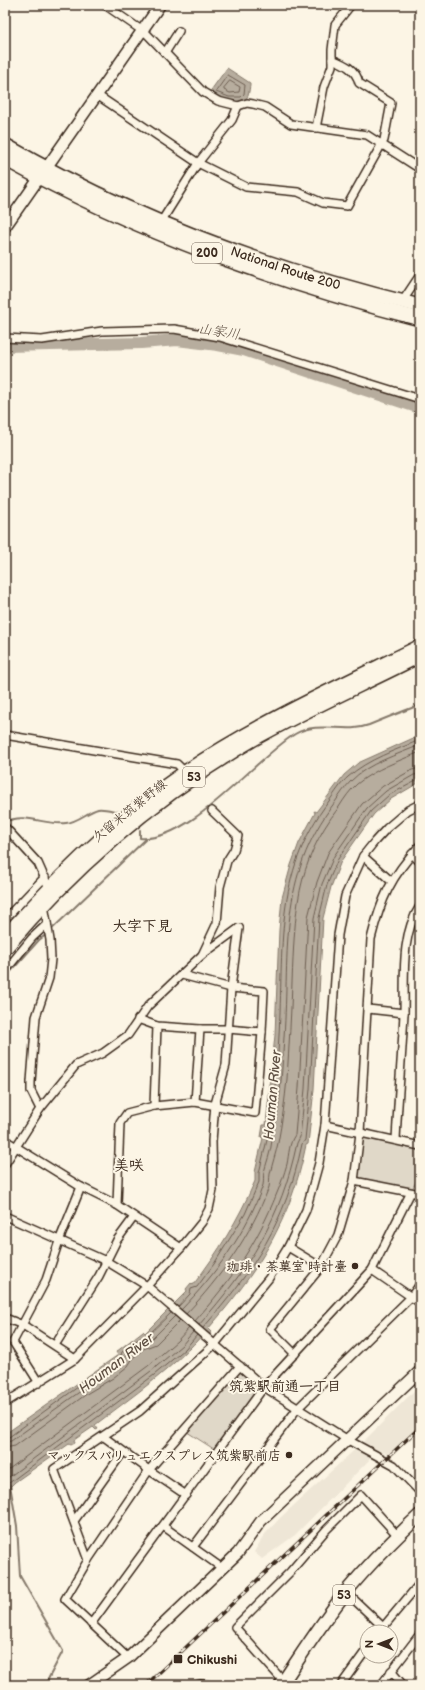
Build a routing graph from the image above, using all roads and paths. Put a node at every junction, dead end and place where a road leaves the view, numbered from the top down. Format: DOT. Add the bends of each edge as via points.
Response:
graph roads {
  1 [pos="105,5"];
  2 [pos="160,5"];
  3 [pos="351,5"];
  4 [pos="142,31"];
  5 [pos="179,31"];
  6 [pos="165,53"];
  7 [pos="332,59"];
  8 [pos="97,95"];
  9 [pos="238,106"];
  10 [pos="316,128"];
  11 [pos="382,144"];
  12 [pos="5,145"];
  13 [pos="5,159"];
  14 [pos="198,163"];
  15 [pos="420,169"];
  16 [pos="42,173"];
  17 [pos="161,222"];
  18 [pos="5,227"];
  19 [pos="420,275"];
  20 [pos="402,302"];
  21 [pos="420,306"];
  22 [pos="420,319"];
  23 [pos="5,338"];
  24 [pos="420,399"];
  25 [pos="420,646"];
  26 [pos="420,656"];
  27 [pos="5,735"];
  28 [pos="185,772"];
  29 [pos="420,804"];
  30 [pos="212,811"];
  31 [pos="5,827"];
  32 [pos="420,846"];
  33 [pos="412,854"];
  34 [pos="363,856"];
  35 [pos="420,862"];
  36 [pos="391,881"];
  37 [pos="47,882"];
  38 [pos="44,905"];
  39 [pos="420,906"];
  40 [pos="5,919"];
  41 [pos="47,924"];
  42 [pos="5,936"];
  43 [pos="5,949"];
  44 [pos="202,955"];
  45 [pos="5,970"];
  46 [pos="182,975"];
  47 [pos="231,988"];
  48 [pos="368,1009"];
  49 [pos="404,1013"];
  50 [pos="138,1019"];
  51 [pos="157,1026"];
  52 [pos="200,1029"];
  53 [pos="228,1029"];
  54 [pos="262,1032"];
  55 [pos="195,1102"];
  56 [pos="215,1104"];
  57 [pos="154,1106"];
  58 [pos="40,1109"];
  59 [pos="325,1125"];
  60 [pos="360,1133"];
  61 [pos="5,1140"];
  62 [pos="396,1140"];
  63 [pos="16,1146"];
  64 [pos="420,1146"];
  65 [pos="5,1164"];
  66 [pos="354,1181"];
  67 [pos="81,1187"];
  68 [pos="417,1192"];
  69 [pos="117,1205"];
  70 [pos="5,1216"];
  71 [pos="134,1217"];
  72 [pos="58,1241"];
  73 [pos="288,1246"];
  74 [pos="181,1248"];
  75 [pos="106,1260"];
  76 [pos="321,1267"];
  77 [pos="372,1270"];
  78 [pos="420,1284"];
  79 [pos="147,1286"];
  80 [pos="411,1296"];
  81 [pos="420,1303"];
  82 [pos="5,1318"];
  83 [pos="23,1325"];
  84 [pos="212,1342"];
  85 [pos="54,1345"];
  86 [pos="295,1354"];
  87 [pos="76,1359"];
  88 [pos="240,1366"];
  89 [pos="420,1370"];
  90 [pos="39,1383"];
  91 [pos="264,1387"];
  92 [pos="5,1403"];
  93 [pos="297,1409"];
  94 [pos="104,1437"];
  95 [pos="348,1440"];
  96 [pos="123,1452"];
  97 [pos="149,1470"];
  98 [pos="420,1492"];
  99 [pos="186,1495"];
  100 [pos="420,1515"];
  101 [pos="74,1521"];
  102 [pos="163,1526"];
  103 [pos="398,1536"];
  104 [pos="193,1547"];
  105 [pos="88,1560"];
  106 [pos="222,1568"];
  107 [pos="420,1584"];
  108 [pos="346,1592"];
  109 [pos="91,1624"];
  110 [pos="375,1624"];
  111 [pos="386,1624"];
  112 [pos="419,1638"];
  113 [pos="128,1658"];
  114 [pos="359,1661"];
  115 [pos="391,1671"];
  116 [pos="284,1684"];
  117 [pos="344,1684"];
  118 [pos="89,1685"];
  119 [pos="196,1685"];
  120 [pos="210,1685"];
  121 [pos="381,1685"];
  122 [pos="403,1685"];
  1 -- 4 [label="street"];
  2 -- 4 [label="street"];
  3 -- 7 [label="street" via="335,25"];
  4 -- 6 [label="street"];
  4 -- 8 [label="street"];
  5 -- 6 [label="street"];
  6 -- 9 [label="street" via="203,92 218,101"];
  7 -- 10 [label="street"];
  7 -- 11 [label="street" via="348,65 358,77 359,83 391,103"];
  8 -- 14 [label="street"];
  8 -- 16 [label="street"];
  9 -- 10 [label="street" via="247,103 265,107 291,124"];
  9 -- 14 [label="street" via="232,120"];
  10 -- 11 [label="street" via="367,135"];
  11 -- 14 [label="street" via="347,206 323,203 298,192 246,187"];
  11 -- 15 [label="street"];
  12 -- 16 [label="highway, National Route 200 / 200"];
  13 -- 16 [label="highway, National Route 200 / 200"];
  14 -- 17 [label="street"];
  16 -- 17 [label="highway, National Route 200 / 200"];
  16 -- 18 [label="street"];
  16 -- 22 [label="highway, National Route 200 / 200" via="157,233 242,266"];
  17 -- 20 [label="highway, National Route 200 / 200" via="249,256"];
  19 -- 20 [label="street"];
  20 -- 21 [label="highway, National Route 200 / 200"];
  23 -- 24 [label="street" via="42,340 102,331 174,329 220,337"];
  25 -- 28 [label="main road, 久留米筑紫野線 / 53" via="292,709"];
  26 -- 38 [label="main road, 久留米筑紫野線 / 53" via="260,736 190,779 112,841"];
  27 -- 28 [label="street" via="177,764"];
  28 -- 37 [label="main road, 久留米筑紫野線 / 53"];
  29 -- 34 [label="street" via="408,810 387,828"];
  30 -- 44 [label="street" via="238,836 220,887 217,923"];
  31 -- 37 [label="street" via="38,863"];
  32 -- 33 [label="street"];
  33 -- 35 [label="street"];
  33 -- 36 [label="street"];
  34 -- 36 [label="street"];
  34 -- 59 [label="street" via="345,896 338,935"];
  36 -- 48 [label="street" via="378,910 371,939"];
  37 -- 40 [label="street"];
  37 -- 42 [label="main road, 久留米筑紫野線 / 53"];
  38 -- 41 [label="street"];
  38 -- 43 [label="main road, 久留米筑紫野線 / 53"];
  39 -- 49 [label="street" via="408,935"];
  41 -- 45 [label="street"];
  41 -- 58 [label="street" via="51,959 47,984 36,1017 31,1082 31,1091"];
  44 -- 46 [label="street"];
  44 -- 47 [label="street" via="239,928"];
  46 -- 47 [label="street"];
  46 -- 50 [label="street" via="148,1006"];
  47 -- 53 [label="street"];
  47 -- 54 [label="street" via="264,991"];
  48 -- 49 [label="street"];
  48 -- 60 [label="street"];
  49 -- 62 [label="street"];
  50 -- 51 [label="street"];
  50 -- 58 [label="street" via="128,1035 103,1053 76,1065"];
  51 -- 52 [label="street"];
  51 -- 57 [label="street"];
  52 -- 53 [label="street"];
  52 -- 55 [label="street"];
  53 -- 54 [label="street"];
  53 -- 56 [label="street" via="226,1066"];
  54 -- 56 [label="street" via="255,1113"];
  55 -- 56 [label="street"];
  55 -- 57 [label="street"];
  56 -- 74 [label="street" via="212,1141 213,1190 209,1209"];
  57 -- 69 [label="street" via="127,1113 120,1124"];
  58 -- 63 [label="street"];
  59 -- 60 [label="street"];
  59 -- 73 [label="street" via="319,1164 306,1210"];
  60 -- 62 [label="street"];
  60 -- 66 [label="street"];
  61 -- 63 [label="street"];
  62 -- 64 [label="street"];
  63 -- 65 [label="street"];
  63 -- 67 [label="street"];
  66 -- 68 [label="street"];
  66 -- 76 [label="street" via="338,1235"];
  67 -- 69 [label="street"];
  67 -- 72 [label="street"];
  68 -- 77 [label="street"];
  69 -- 71 [label="street"];
  70 -- 72 [label="street"];
  71 -- 74 [label="street"];
  71 -- 75 [label="street"];
  72 -- 75 [label="street"];
  72 -- 83 [label="street" via="46,1280"];
  73 -- 76 [label="street"];
  73 -- 84 [label="street" via="269,1278"];
  74 -- 79 [label="street"];
  75 -- 79 [label="street"];
  75 -- 85 [label="street" via="99,1276"];
  76 -- 86 [label="street" via="270,1329"];
  77 -- 80 [label="street"];
  77 -- 86 [label="street"];
  78 -- 80 [label="street"];
  79 -- 84 [label="street"];
  79 -- 87 [label="street"];
  80 -- 81 [label="street"];
  80 -- 93 [label="street"];
  82 -- 83 [label="street"];
  83 -- 85 [label="street"];
  83 -- 90 [label="street" via="13,1342"];
  84 -- 88 [label="street"];
  84 -- 94 [label="street" via="140,1411"];
  85 -- 87 [label="street"];
  86 -- 91 [label="street"];
  87 -- 90 [label="street"];
  88 -- 91 [label="street"];
  88 -- 97 [label="street"];
  89 -- 95 [label="street"];
  90 -- 92 [label="street"];
  91 -- 93 [label="street"];
  91 -- 99 [label="street"];
  93 -- 95 [label="street"];
  93 -- 104 [label="street"];
  94 -- 96 [label="street"];
  94 -- 101 [label="street" via="54,1470"];
  95 -- 98 [label="street" via="394,1465"];
  95 -- 106 [label="street" via="261,1521 238,1553"];
  96 -- 97 [label="street"];
  96 -- 101 [label="street"];
  97 -- 99 [label="street"];
  97 -- 105 [label="street"];
  99 -- 102 [label="street"];
  100 -- 103 [label="main road, 53"];
  101 -- 105 [label="street"];
  102 -- 104 [label="street"];
  102 -- 109 [label="street"];
  103 -- 108 [label="main road, 53"];
  103 -- 116 [label="street" via="361,1495 235,1627"];
  104 -- 106 [label="street"];
  105 -- 109 [label="street" via="65,1599"];
  106 -- 113 [label="street"];
  107 -- 111 [label="street"];
  108 -- 110 [label="street"];
  108 -- 116 [label="main road, 53" via="310,1641"];
  109 -- 113 [label="street"];
  112 -- 115 [label="street"];
  113 -- 118 [label="street"];
  114 -- 117 [label="street"];
  115 -- 121 [label="street"];
  115 -- 122 [label="street"];
  119 -- 120 [label="street"];
}
